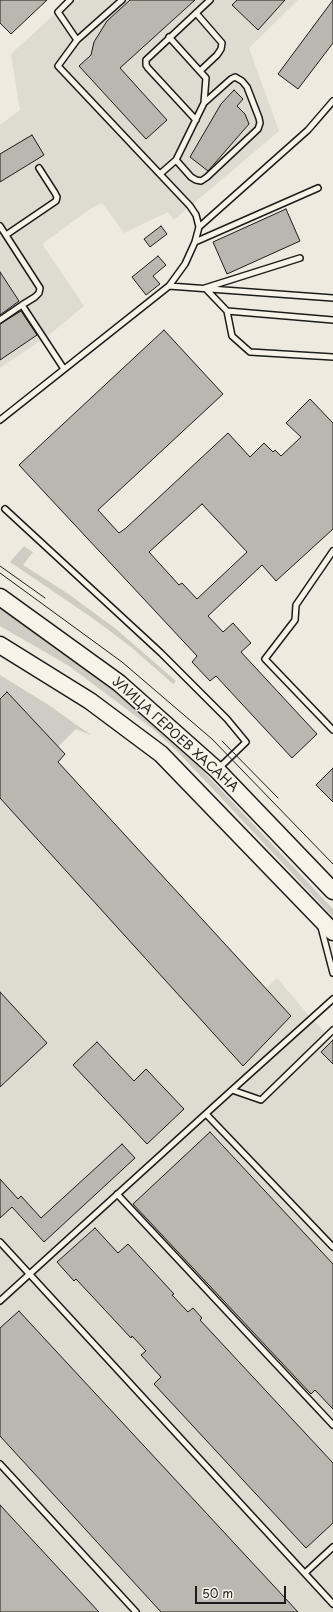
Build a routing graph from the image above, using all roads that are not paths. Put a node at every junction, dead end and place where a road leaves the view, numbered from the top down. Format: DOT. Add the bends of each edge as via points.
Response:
graph roads {
  1 [pos="70,0"];
  2 [pos="122,0"];
  3 [pos="210,0"];
  4 [pos="196,13"];
  5 [pos="169,37"];
  6 [pos="77,40"];
  7 [pos="200,71"];
  8 [pos="333,101"];
  9 [pos="204,103"];
  10 [pos="331,108"];
  11 [pos="196,120"];
  12 [pos="176,160"];
  13 [pos="39,168"];
  14 [pos="160,174"];
  15 [pos="318,188"];
  16 [pos="0,226"];
  17 [pos="199,227"];
  18 [pos="6,235"];
  19 [pos="195,242"];
  20 [pos="300,258"];
  21 [pos="169,286"];
  22 [pos="205,288"];
  23 [pos="333,298"];
  24 [pos="22,305"];
  25 [pos="227,312"];
  26 [pos="0,320"];
  27 [pos="333,320"];
  28 [pos="333,357"];
  29 [pos="64,369"];
  30 [pos="0,420"];
  31 [pos="5,509"];
  32 [pos="333,551"];
  33 [pos="0,597"];
  34 [pos="0,645"];
  35 [pos="333,730"];
  36 [pos="217,770"];
  37 [pos="333,891"];
  38 [pos="319,917"];
  39 [pos="333,932"];
  40 [pos="333,974"];
  41 [pos="333,999"];
  42 [pos="333,1030"];
  43 [pos="232,1090"];
  44 [pos="206,1114"];
  45 [pos="117,1194"];
  46 [pos="0,1242"];
  47 [pos="333,1247"];
  48 [pos="30,1274"];
  49 [pos="0,1301"];
  50 [pos="333,1425"];
  51 [pos="0,1464"];
  52 [pos="333,1547"];
  53 [pos="305,1573"];
  54 [pos="333,1604"];
  55 [pos="136,1612"];
  1 -- 6 [label="lane" via="58,12"];
  2 -- 6 [label="lane"];
  3 -- 4 [label="lane"];
  4 -- 5 [label="lane"];
  4 -- 7 [label="lane" via="222,43 217,55"];
  5 -- 7 [label="lane"];
  5 -- 11 [label="lane" via="150,55 146,65"];
  6 -- 14 [label="lane" via="58,66"];
  7 -- 9 [label="lane" via="207,82"];
  8 -- 10 [label="lane"];
  9 -- 11 [label="lane"];
  9 -- 12 [label="lane" via="231,79 239,78 247,87 259,118 258,129 201,181 191,176"];
  10 -- 17 [label="lane"];
  11 -- 12 [label="lane"];
  12 -- 14 [label="lane"];
  13 -- 18 [label="lane" via="55,193 56,201"];
  14 -- 17 [label="lane" via="190,206"];
  15 -- 19 [label="lane"];
  16 -- 18 [label="lane"];
  17 -- 19 [label="lane"];
  18 -- 24 [label="lane" via="40,288 35,297"];
  19 -- 21 [label="lane" via="185,264"];
  20 -- 22 [label="lane"];
  21 -- 22 [label="lane"];
  21 -- 29 [label="lane"];
  22 -- 23 [label="lane"];
  22 -- 25 [label="lane"];
  24 -- 26 [label="lane"];
  24 -- 29 [label="lane"];
  25 -- 27 [label="lane"];
  25 -- 28 [label="lane" via="232,336 250,352"];
  29 -- 30 [label="lane"];
  31 -- 36 [label="lane" via="161,653 227,719 246,742"];
  32 -- 35 [label="lane" via="296,605 295,620 265,659"];
  33 -- 36 [label="main road, УЛИЦА ГЕРОЕВ ХАСАНА" via="119,683"];
  34 -- 38 [label="main road, УЛИЦА ГЕРОЕВ ХАСАНА" via="90,701 161,754"];
  36 -- 37 [label="main road, УЛИЦА ГЕРОЕВ ХАСАНА"];
  38 -- 39 [label="main road, УЛИЦА ГЕРОЕВ ХАСАНА"];
  38 -- 40 [label="lane"];
  41 -- 43 [label="lane"];
  42 -- 43 [label="lane" via="261,1100"];
  43 -- 44 [label="lane"];
  44 -- 45 [label="lane"];
  44 -- 47 [label="lane"];
  45 -- 48 [label="lane"];
  45 -- 50 [label="lane"];
  46 -- 48 [label="lane"];
  48 -- 49 [label="lane"];
  48 -- 53 [label="lane"];
  51 -- 55 [label="lane"];
  52 -- 53 [label="lane"];
  53 -- 54 [label="lane"];
}
